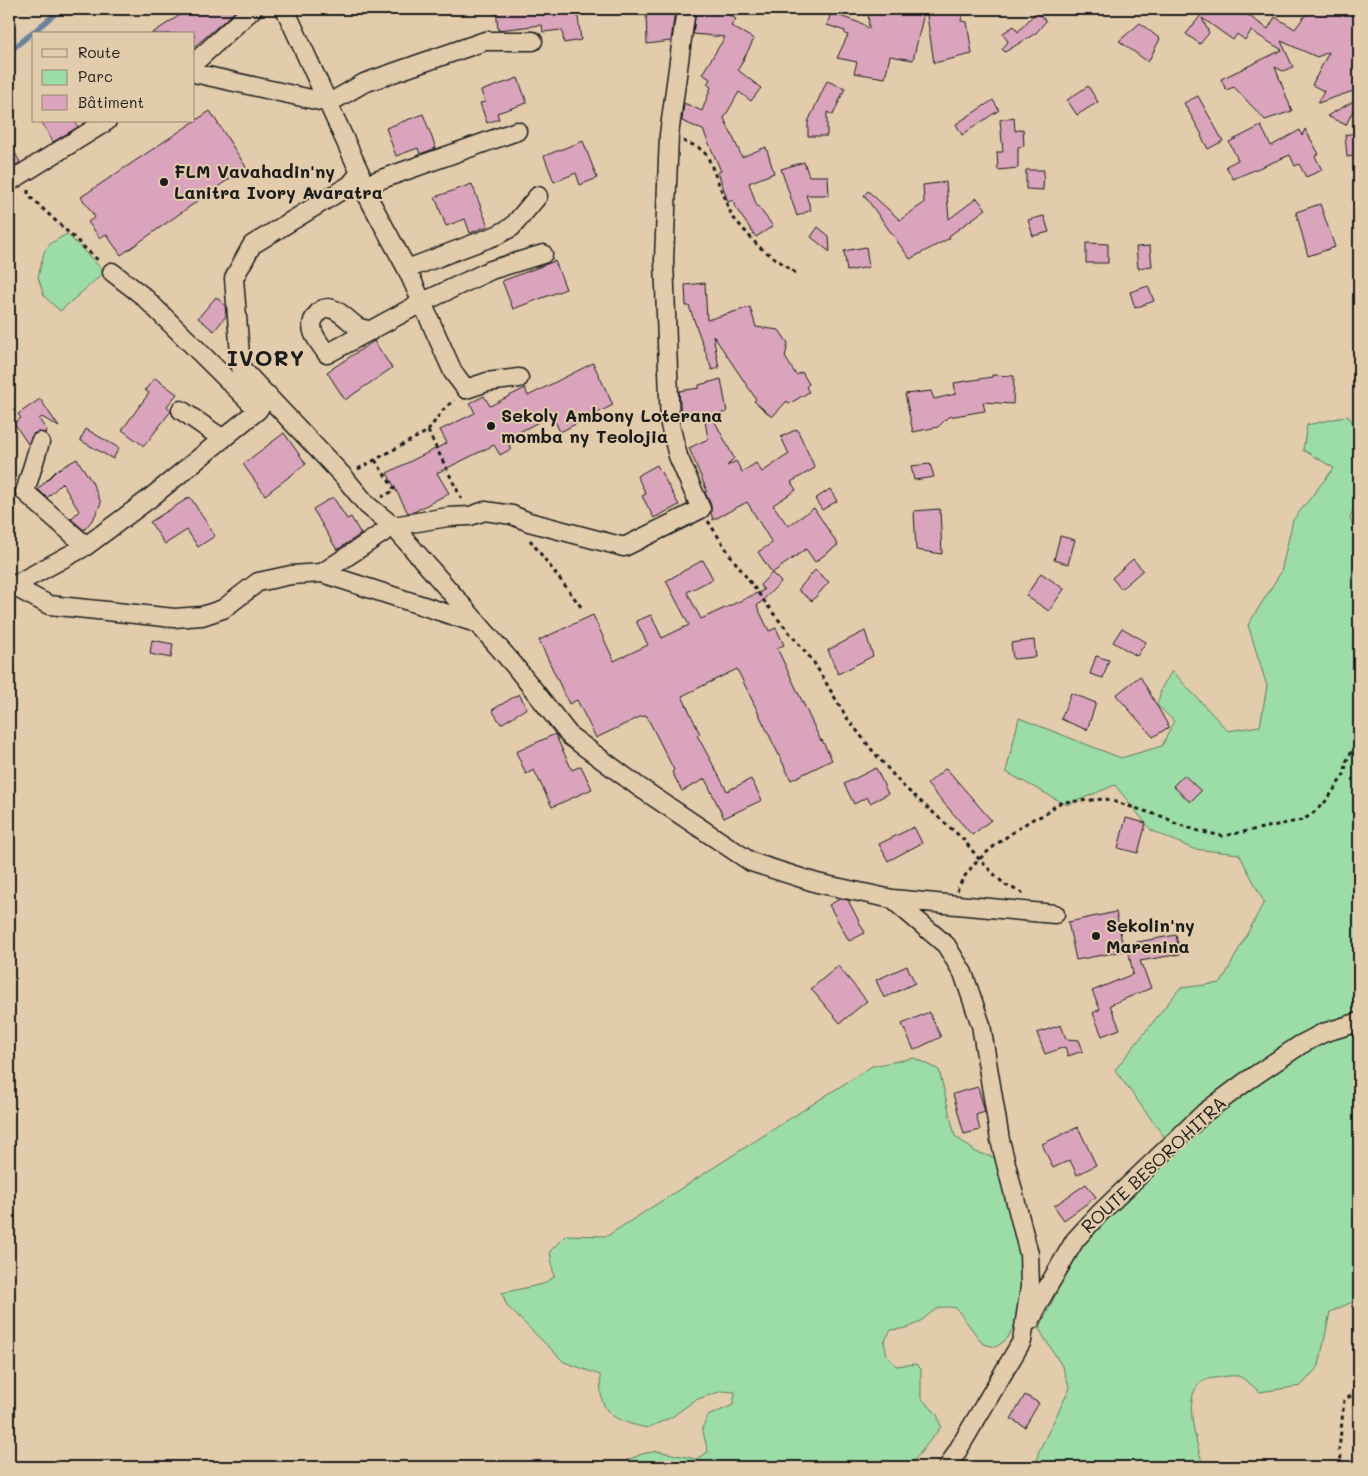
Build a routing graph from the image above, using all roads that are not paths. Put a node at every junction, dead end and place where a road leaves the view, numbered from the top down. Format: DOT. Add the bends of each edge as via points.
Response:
graph roads {
  1 [pos="253,9"];
  2 [pos="285,9"];
  3 [pos="686,9"];
  4 [pos="533,41"];
  5 [pos="195,62"];
  6 [pos="195,73"];
  7 [pos="329,103"];
  8 [pos="105,122"];
  9 [pos="517,131"];
  10 [pos="361,179"];
  11 [pos="9,182"];
  12 [pos="538,196"];
  13 [pos="543,254"];
  14 [pos="407,269"];
  15 [pos="112,272"];
  16 [pos="421,302"];
  17 [pos="371,331"];
  18 [pos="519,378"];
  19 [pos="268,395"];
  20 [pos="181,410"];
  21 [pos="258,410"];
  22 [pos="223,439"];
  23 [pos="40,442"];
  24 [pos="393,526"];
  25 [pos="86,546"];
  26 [pos="322,573"];
  27 [pos="11,587"];
  28 [pos="476,623"];
  29 [pos="892,899"];
  30 [pos="1055,914"];
  31 [pos="1359,1022"];
  32 [pos="1022,1341"];
  33 [pos="948,1467"];
  1 -- 5 [label="street"];
  2 -- 7 [label="street"];
  3 -- 24 [label="street" via="669,135 664,260 670,426 678,456 700,509 624,547 512,515 485,511 470,516"];
  4 -- 7 [label="street" via="485,41 364,83"];
  6 -- 7 [label="street"];
  7 -- 10 [label="street"];
  8 -- 11 [label="street"];
  9 -- 10 [label="street"];
  10 -- 14 [label="street"];
  10 -- 19 [label="street" via="252,245 234,278 242,368"];
  12 -- 14 [label="street" via="512,227"];
  13 -- 16 [label="street" via="491,270"];
  14 -- 16 [label="street"];
  15 -- 21 [label="street" via="143,296"];
  16 -- 17 [label="street"];
  16 -- 18 [label="street" via="453,372 466,389 487,382"];
  19 -- 21 [label="street"];
  19 -- 24 [label="street" via="368,505"];
  20 -- 22 [label="street"];
  21 -- 22 [label="street"];
  22 -- 25 [label="street"];
  23 -- 25 [label="street" via="25,492"];
  24 -- 26 [label="street"];
  24 -- 28 [label="street"];
  25 -- 27 [label="street"];
  26 -- 27 [label="street" via="258,582 223,609 202,616 174,618 50,605"];
  26 -- 28 [label="street"];
  28 -- 29 [label="street" via="570,736 751,862 817,883"];
  29 -- 30 [label="street"];
  29 -- 32 [label="street" via="946,945 964,973 981,1025 1000,1140 1029,1254 1030,1287"];
  31 -- 32 [label="street, ROUTE BESOROHITRA" via="1323,1033 1300,1045 1204,1112 1075,1240 1039,1302"];
  32 -- 33 [label="street, ROUTE BESOROHITRA"];
}
